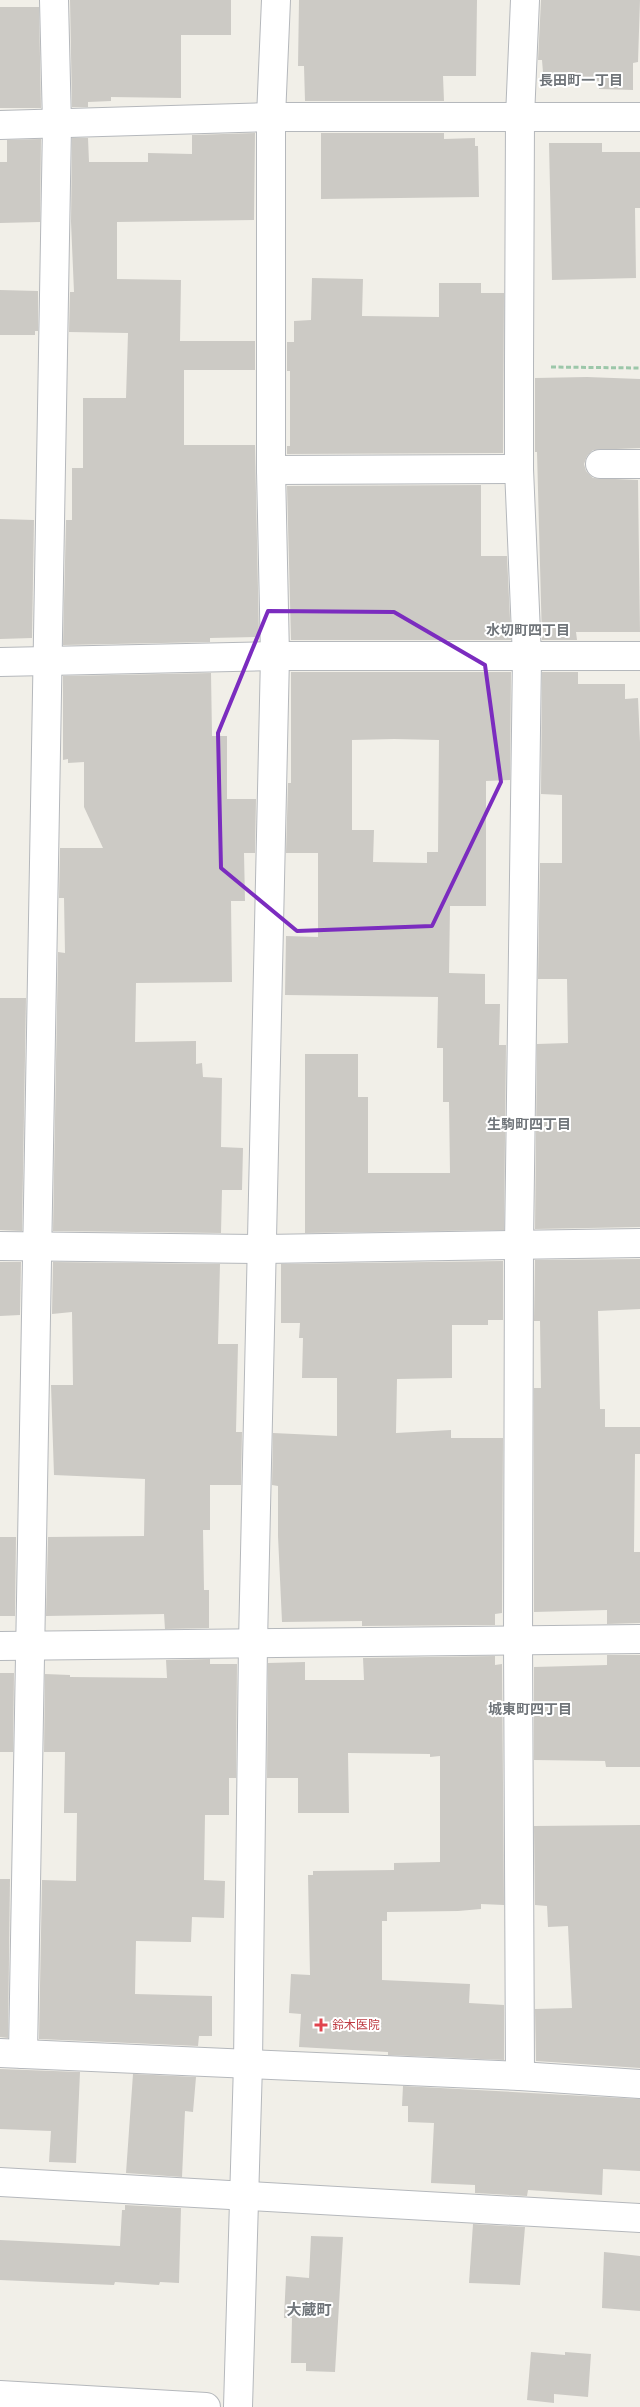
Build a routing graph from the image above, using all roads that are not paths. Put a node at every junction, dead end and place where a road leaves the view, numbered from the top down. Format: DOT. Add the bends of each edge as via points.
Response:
graph roads {
  1 [pos="54,0"];
  2 [pos="276,0"];
  3 [pos="525,0"];
  4 [pos="271,117"];
  5 [pos="520,117"];
  6 [pos="639,117"];
  7 [pos="0,125"];
  8 [pos="57,125"];
  9 [pos="600,464"];
  10 [pos="640,464"];
  11 [pos="519,469"];
  12 [pos="270,470"];
  13 [pos="275,656"];
  14 [pos="640,656"];
  15 [pos="527,657"];
  16 [pos="0,662"];
  17 [pos="48,662"];
  18 [pos="640,1243"];
  19 [pos="519,1244"];
  20 [pos="0,1246"];
  21 [pos="38,1246"];
  22 [pos="264,1249"];
  23 [pos="640,1639"];
  24 [pos="518,1640"];
  25 [pos="253,1643"];
  26 [pos="30,1645"];
  27 [pos="0,1646"];
  28 [pos="12,2053"];
  29 [pos="248,2064"];
  30 [pos="520,2076"];
  31 [pos="640,2084"];
  32 [pos="0,2182"];
  33 [pos="245,2196"];
  34 [pos="640,2218"];
  35 [pos="0,2395"];
  36 [pos="206,2407"];
  37 [pos="238,2407"];
  1 -- 8 [label="street"];
  2 -- 4 [label="street"];
  3 -- 5 [label="street"];
  4 -- 5 [label="street"];
  4 -- 8 [label="street"];
  4 -- 12 [label="street"];
  5 -- 6 [label="street"];
  5 -- 11 [label="street"];
  7 -- 8 [label="street"];
  8 -- 17 [label="street"];
  9 -- 10 [label="street"];
  11 -- 12 [label="street"];
  11 -- 15 [label="street"];
  12 -- 13 [label="street"];
  13 -- 15 [label="street"];
  13 -- 17 [label="street"];
  13 -- 22 [label="street"];
  14 -- 15 [label="street"];
  15 -- 19 [label="street"];
  16 -- 17 [label="street"];
  17 -- 21 [label="street"];
  18 -- 19 [label="street"];
  19 -- 22 [label="street"];
  19 -- 24 [label="street"];
  20 -- 21 [label="street"];
  21 -- 22 [label="street"];
  21 -- 26 [label="street"];
  22 -- 25 [label="street"];
  23 -- 24 [label="street"];
  24 -- 25 [label="street"];
  24 -- 30 [label="street"];
  25 -- 26 [label="street"];
  25 -- 29 [label="street"];
  26 -- 27 [label="street"];
  26 -- 28 [label="street"];
  28 -- 29 [label="street"];
  29 -- 30 [label="street"];
  29 -- 33 [label="street"];
  30 -- 31 [label="street"];
  32 -- 33 [label="street"];
  33 -- 34 [label="street"];
  33 -- 37 [label="street"];
  35 -- 36 [label="street"];
}
